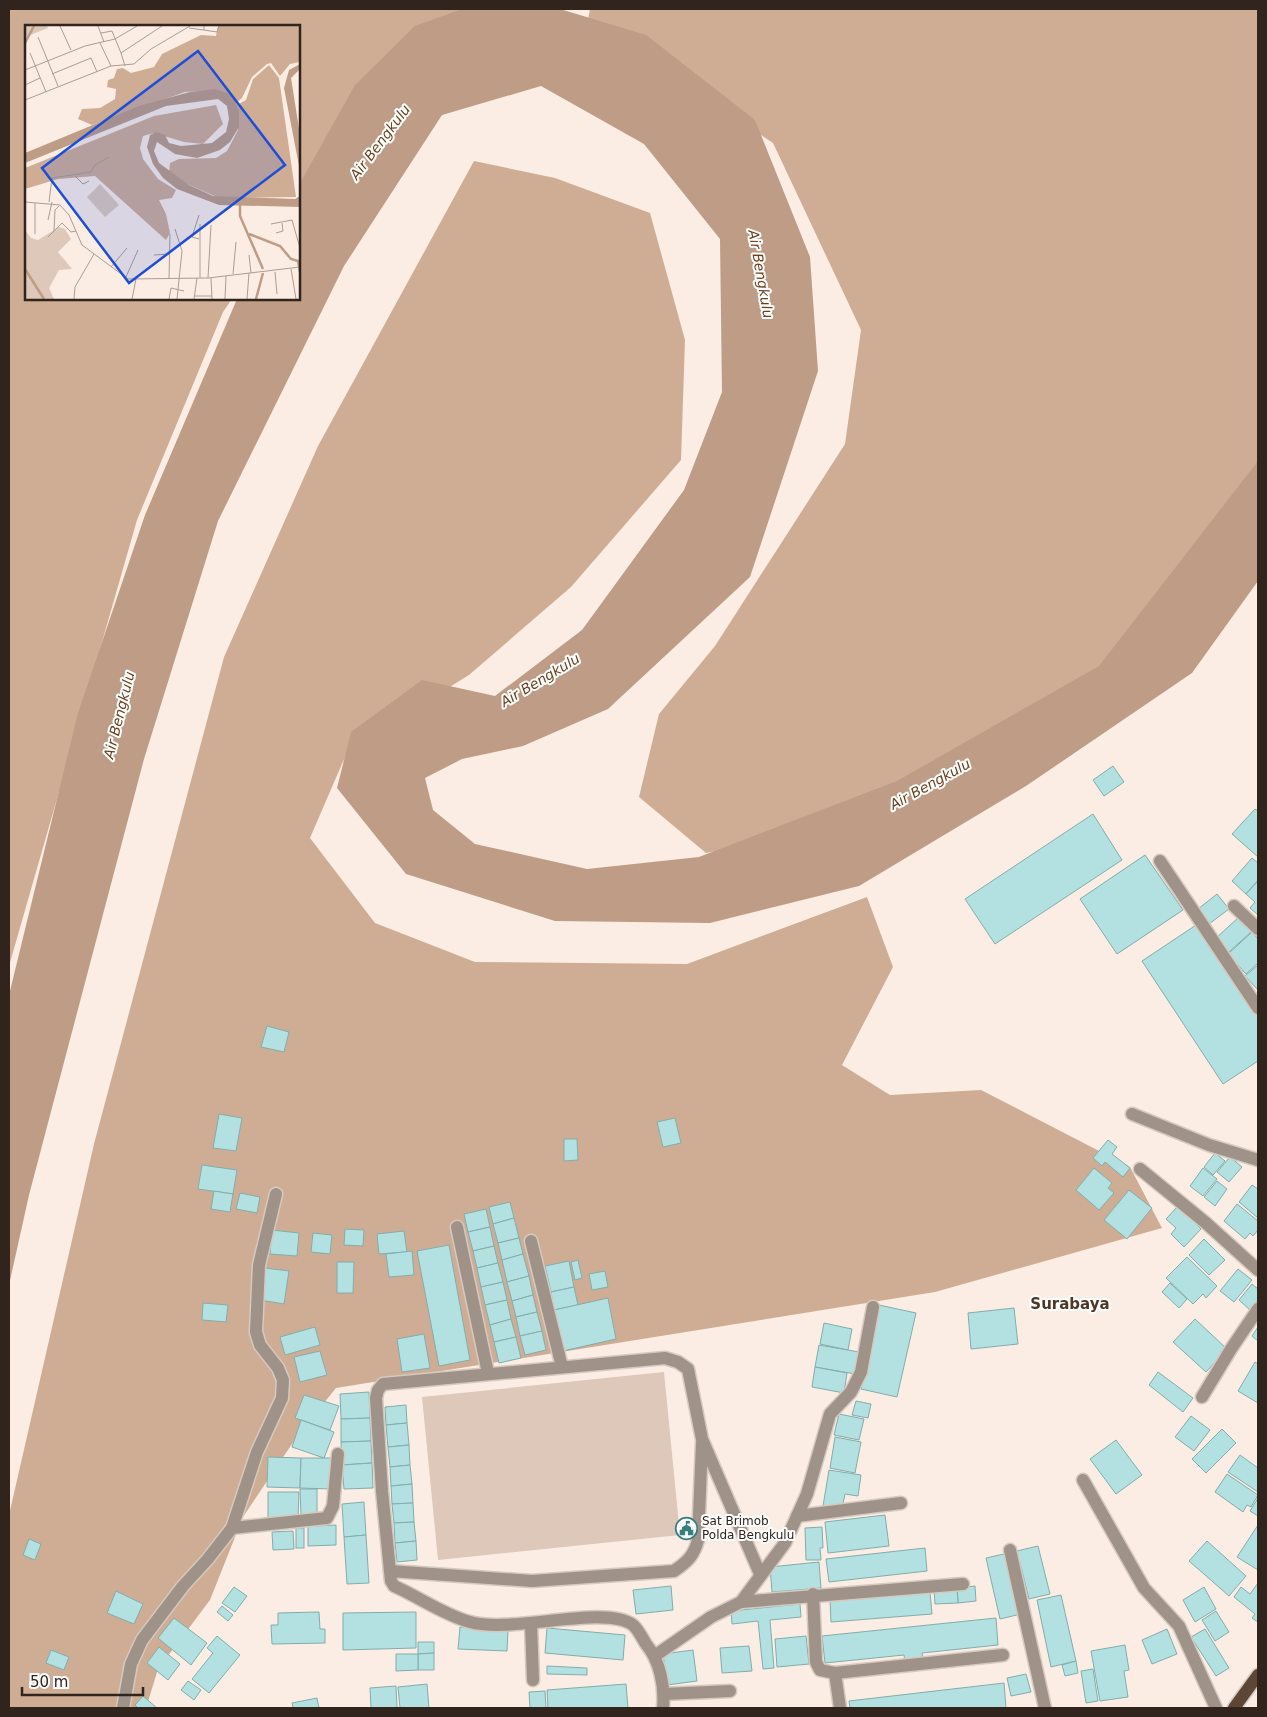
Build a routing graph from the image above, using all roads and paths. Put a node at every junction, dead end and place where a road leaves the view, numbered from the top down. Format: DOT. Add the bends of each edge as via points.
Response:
graph roads {
  1 [pos="1160,861"];
  2 [pos="1234,906"];
  3 [pos="1258,929"];
  4 [pos="1258,1008"];
  5 [pos="1132,1114"];
  6 [pos="1258,1160"];
  7 [pos="1140,1169"];
  8 [pos="276,1194"];
  9 [pos="457,1227"];
  10 [pos="531,1241"];
  11 [pos="1258,1270"];
  12 [pos="873,1307"];
  13 [pos="1258,1309"];
  14 [pos="562,1367"];
  15 [pos="488,1373"];
  16 [pos="1202,1398"];
  17 [pos="702,1439"];
  18 [pos="338,1454"];
  19 [pos="1083,1480"];
  20 [pos="901,1503"];
  21 [pos="797,1516"];
  22 [pos="232,1528"];
  23 [pos="1010,1550"];
  24 [pos="390,1571"];
  25 [pos="760,1574"];
  26 [pos="962,1584"];
  27 [pos="813,1594"];
  28 [pos="741,1602"];
  29 [pos="531,1624"];
  30 [pos="1003,1655"];
  31 [pos="656,1656"];
  32 [pos="835,1673"];
  33 [pos="1258,1675"];
  34 [pos="533,1680"];
  35 [pos="730,1691"];
  36 [pos="664,1694"];
  37 [pos="122,1708"];
  38 [pos="663,1708"];
  39 [pos="840,1708"];
  40 [pos="1045,1708"];
  41 [pos="1216,1708"];
  42 [pos="1234,1708"];
  1 -- 4 [label="street"];
  2 -- 3 [label="street"];
  5 -- 6 [label="street" via="1209,1145"];
  7 -- 11 [label="street"];
  8 -- 22 [label="street" via="258,1265 256,1332 260,1345 278,1368 284,1388 257,1452"];
  9 -- 15 [label="street"];
  10 -- 14 [label="street"];
  12 -- 21 [label="street" via="861,1372 851,1392 830,1414 807,1494"];
  13 -- 16 [label="street"];
  14 -- 15 [label="street"];
  14 -- 17 [label="street" via="665,1358 678,1362 688,1369"];
  15 -- 24 [label="street" via="383,1384 378,1390 382,1491"];
  17 -- 24 [label="street" via="698,1540 689,1561 674,1571 532,1581"];
  17 -- 25 [label="street"];
  18 -- 22 [label="street" via="333,1506 327,1518"];
  19 -- 41 [label="street" via="1144,1588 1179,1626"];
  20 -- 21 [label="street"];
  21 -- 25 [label="street" via="785,1543"];
  22 -- 37 [label="street" via="142,1640 131,1664"];
  23 -- 40 [label="street"];
  24 -- 29 [label="street" via="394,1586 470,1622"];
  25 -- 28 [label="street"];
  26 -- 27 [label="street"];
  27 -- 28 [label="street"];
  27 -- 32 [label="street" via="816,1662 820,1670"];
  28 -- 31 [label="street" via="711,1617"];
  29 -- 31 [label="street" via="586,1616 624,1621 634,1625"];
  29 -- 34 [label="street"];
  30 -- 32 [label="street"];
  31 -- 36 [label="street"];
  32 -- 39 [label="street"];
  33 -- 42 [label="main road"];
  35 -- 36 [label="street"];
  36 -- 38 [label="street"];
}
